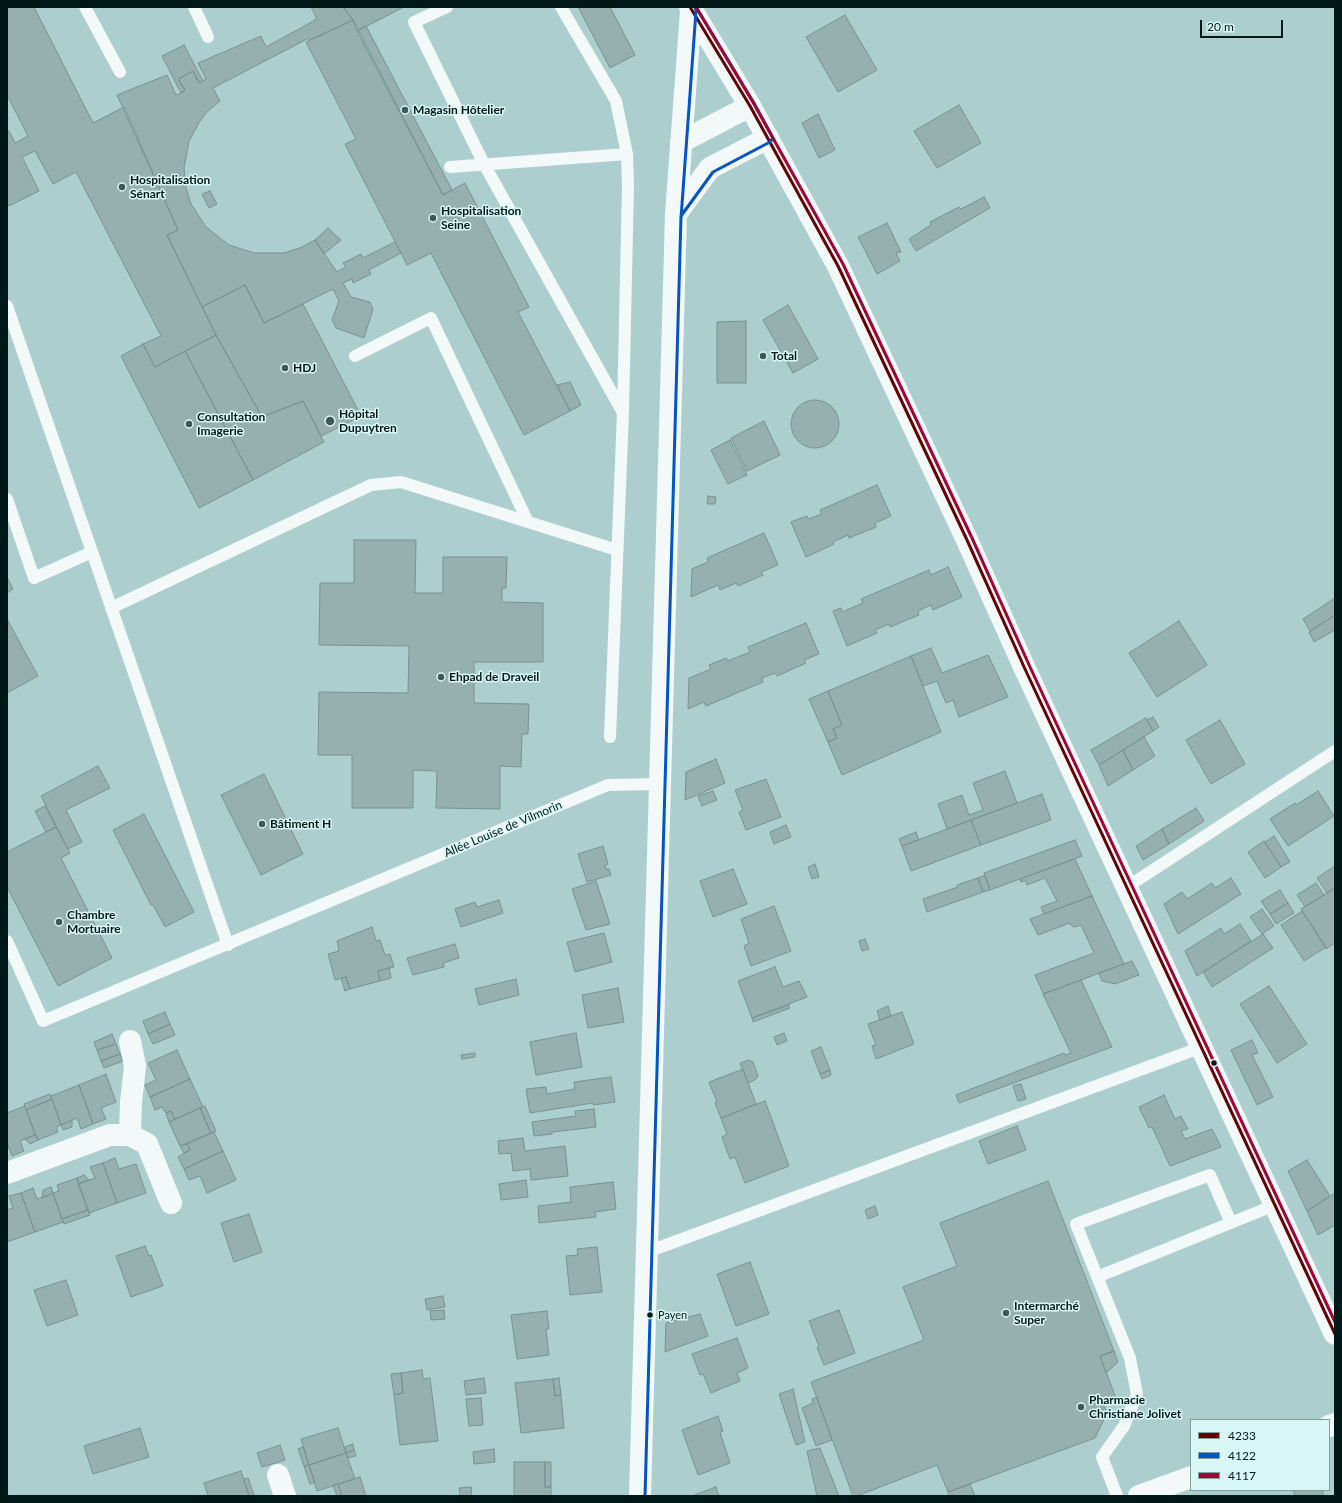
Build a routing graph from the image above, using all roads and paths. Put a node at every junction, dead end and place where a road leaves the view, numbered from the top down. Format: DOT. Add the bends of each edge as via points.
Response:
graph roads {
  1 [pos="84,7"];
  2 [pos="194,7"];
  3 [pos="447,7"];
  4 [pos="561,7"];
  5 [pos="693,8"];
  6 [pos="208,37"];
  7 [pos="120,72"];
  8 [pos="750,106"];
  9 [pos="768,138"];
  10 [pos="681,142"];
  11 [pos="627,154"];
  12 [pos="484,164"];
  13 [pos="450,166"];
  14 [pos="676,214"];
  15 [pos="7,306"];
  16 [pos="355,356"];
  17 [pos="623,412"];
  18 [pos="7,499"];
  19 [pos="528,522"];
  20 [pos="617,550"];
  21 [pos="92,552"];
  22 [pos="111,608"];
  23 [pos="610,736"];
  24 [pos="1335,751"];
  25 [pos="660,784"];
  26 [pos="1127,886"];
  27 [pos="7,941"];
  28 [pos="228,945"];
  29 [pos="130,1041"];
  30 [pos="1202,1047"];
  31 [pos="130,1135"];
  32 [pos="7,1173"];
  33 [pos="171,1203"];
  34 [pos="1275,1205"];
  35 [pos="1231,1223"];
  36 [pos="647,1252"];
  37 [pos="1097,1277"];
  38 [pos="1335,1334"];
  39 [pos="278,1475"];
  40 [pos="1190,1477"];
  41 [pos="285,1496"];
  42 [pos="640,1496"];
  43 [pos="1117,1496"];
  44 [pos="1138,1496"];
  1 -- 7 [label="lane"];
  2 -- 6 [label="lane"];
  3 -- 12 [label="lane" via="414,22"];
  4 -- 11 [label="lane" via="616,101"];
  5 -- 8 [label="street"];
  5 -- 10 [label="street"];
  8 -- 9 [label="street"];
  8 -- 10 [label="street"];
  9 -- 14 [label="street" via="710,168"];
  9 -- 26 [label="street" via="838,266"];
  10 -- 14 [label="street"];
  11 -- 12 [label="lane"];
  11 -- 17 [label="lane"];
  12 -- 13 [label="lane"];
  12 -- 17 [label="lane"];
  14 -- 25 [label="street"];
  15 -- 21 [label="lane"];
  16 -- 19 [label="lane" via="431,318"];
  17 -- 20 [label="lane"];
  18 -- 21 [label="lane" via="34,578"];
  19 -- 20 [label="lane"];
  19 -- 22 [label="lane" via="401,482 371,485"];
  20 -- 23 [label="lane"];
  21 -- 22 [label="lane"];
  22 -- 28 [label="lane"];
  24 -- 26 [label="lane"];
  25 -- 28 [label="lane, Allée Louise de Vilmorin" via="608,785"];
  25 -- 36 [label="street"];
  26 -- 30 [label="street"];
  27 -- 28 [label="lane, Allée Louise de Vilmorin" via="43,1021"];
  29 -- 31 [label="street" via="136,1066"];
  30 -- 34 [label="street"];
  30 -- 36 [label="lane"];
  31 -- 32 [label="street" via="110,1135"];
  31 -- 33 [label="street" via="147,1144"];
  34 -- 35 [label="lane"];
  34 -- 38 [label="street"];
  35 -- 37 [label="lane"];
  35 -- 37 [label="lane" via="1210,1175 1076,1224"];
  36 -- 42 [label="street"];
  37 -- 43 [label="lane" via="1130,1358 1137,1394 1124,1426 1102,1457"];
  39 -- 41 [label="street"];
  40 -- 44 [label="street"];
}
